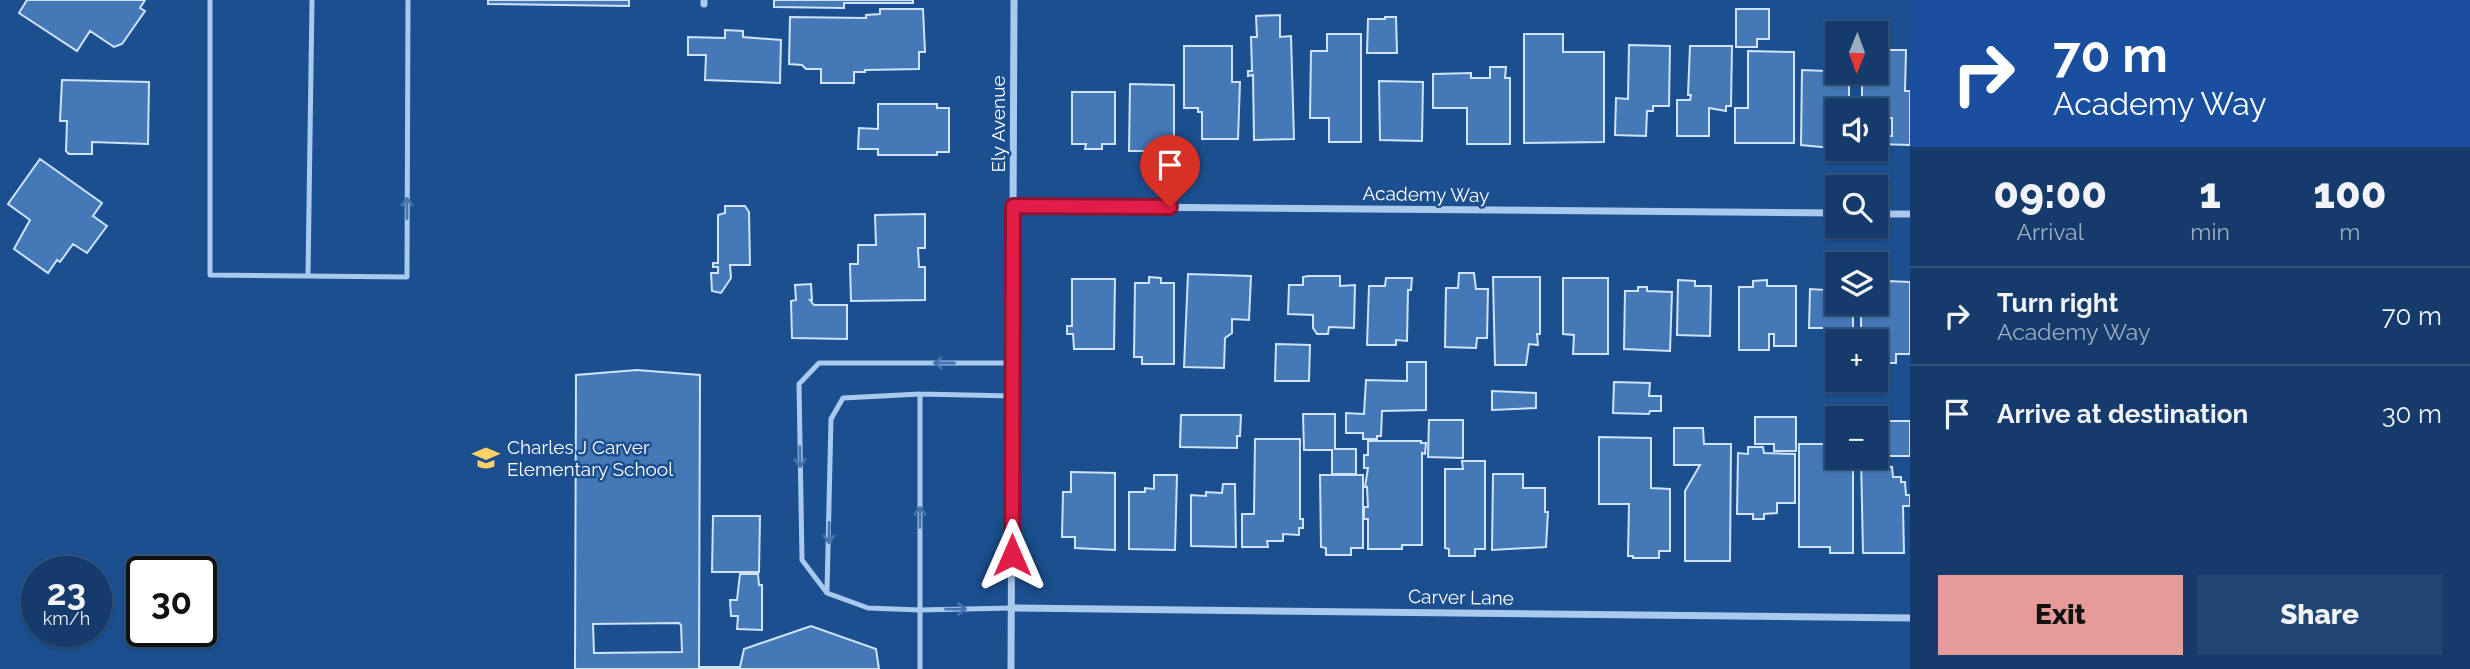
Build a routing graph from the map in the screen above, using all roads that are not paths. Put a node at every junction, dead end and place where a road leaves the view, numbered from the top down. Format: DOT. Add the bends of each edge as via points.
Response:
graph roads {
  1 [pos="210,0"];
  2 [pos="312,0"];
  3 [pos="408,0"];
  4 [pos="1014,0"];
  5 [pos="1013,206"];
  6 [pos="1825,213"];
  7 [pos="1888,214"];
  8 [pos="1910,214"];
  9 [pos="308,276"];
  10 [pos="1013,363"];
  11 [pos="920,394"];
  12 [pos="1013,396"];
  13 [pos="827,593"];
  14 [pos="1011,608"];
  15 [pos="920,610"];
  16 [pos="1910,618"];
  17 [pos="920,669"];
  18 [pos="1011,669"];
  1 -- 9 [label="lane" via="211,275"];
  2 -- 9 [label="lane"];
  9 -- 3 [label="lane, one-way" via="407,277"];
  4 -- 5 [label="street, Ely Avenue"];
  5 -- 6 [label="street, Academy Way"];
  5 -- 10 [label="street, Ely Avenue"];
  7 -- 8 [label="street"];
  10 -- 12 [label="street, Ely Avenue"];
  10 -- 13 [label="lane, one-way" via="819,363 799,384 802,560"];
  11 -- 12 [label="lane"];
  11 -- 13 [label="lane, one-way" via="843,398 831,419"];
  15 -- 11 [label="lane, one-way"];
  12 -- 14 [label="street, Ely Avenue"];
  13 -- 15 [label="lane" via="868,608"];
  15 -- 14 [label="lane, one-way"];
  14 -- 16 [label="street, Carver Lane"];
  14 -- 18 [label="street, Ely Avenue"];
  15 -- 17 [label="lane"];
}
